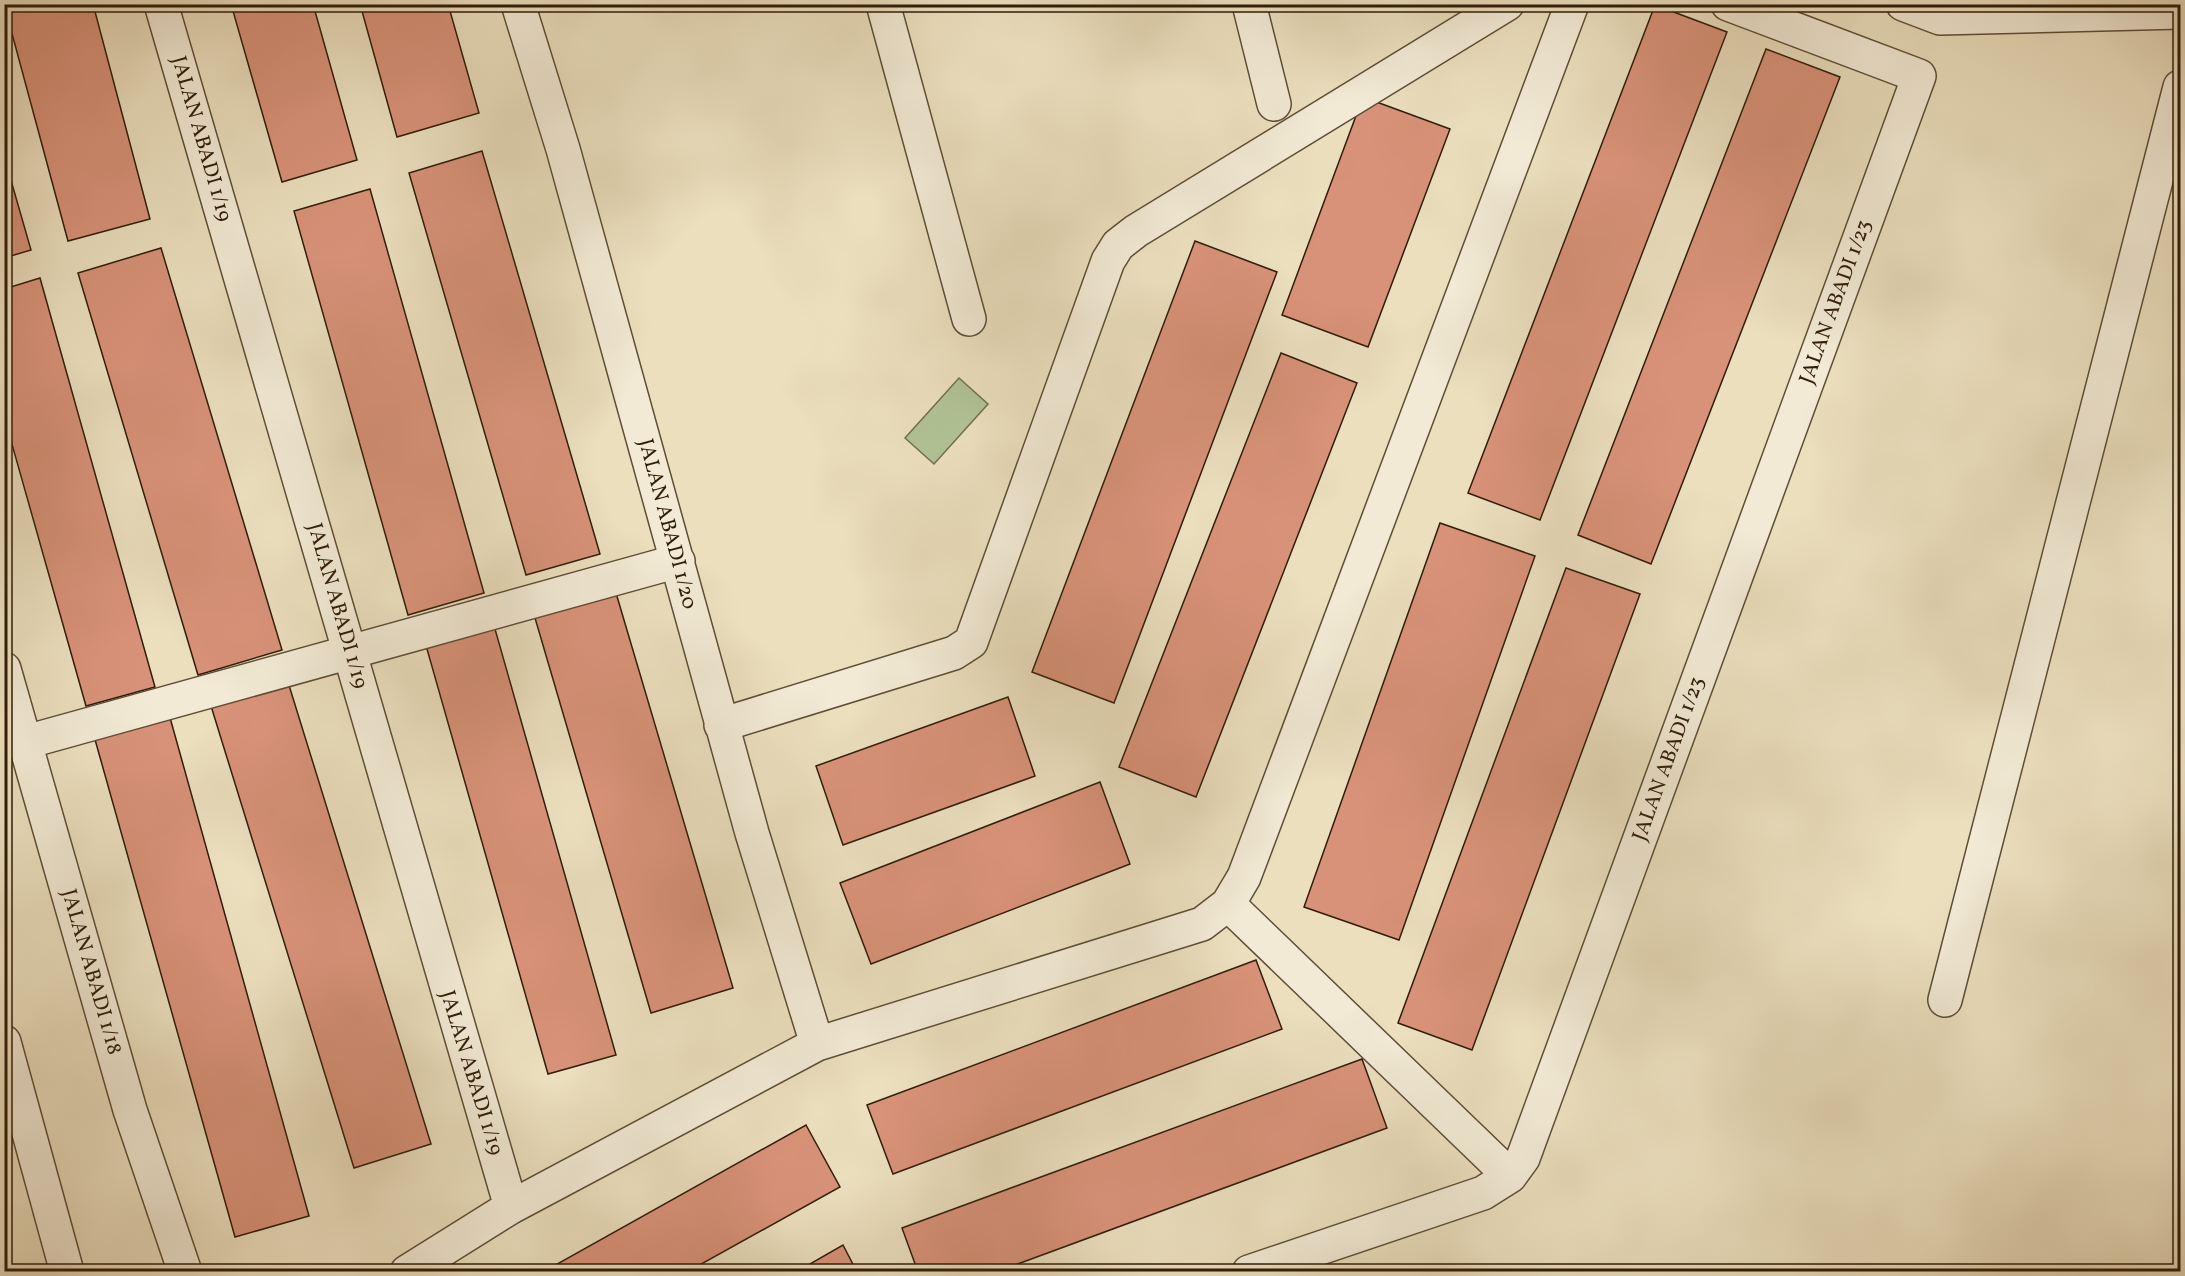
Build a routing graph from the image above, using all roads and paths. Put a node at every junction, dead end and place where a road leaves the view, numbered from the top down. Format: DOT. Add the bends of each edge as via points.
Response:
graph roads {
  1 [pos="161,4"];
  2 [pos="518,4"];
  3 [pos="883,4"];
  4 [pos="1249,4"];
  5 [pos="1507,4"];
  6 [pos="1572,4"];
  7 [pos="1728,4"];
  8 [pos="1904,4"];
  9 [pos="1944,11"];
  10 [pos="2181,12"];
  11 [pos="2181,87"];
  12 [pos="1274,104"];
  13 [pos="969,319"];
  14 [pos="678,561"];
  15 [pos="350,652"];
  16 [pos="4,669"];
  17 [pos="721,725"];
  18 [pos="26,741"];
  19 [pos="1228,904"];
  20 [pos="1945,1000"];
  21 [pos="4,1042"];
  22 [pos="817,1044"];
  23 [pos="1510,1176"];
  24 [pos="512,1207"];
  25 [pos="67,1272"];
  26 [pos="185,1272"];
  27 [pos="407,1272"];
  28 [pos="1248,1272"];
  1 -- 15 [label="street, JALAN ABADI 1/19"];
  2 -- 14 [label="street, JALAN ABADI 1/20" via="566,160"];
  3 -- 13 [label="street"];
  4 -- 12 [label="street"];
  5 -- 17 [label="street" via="1118,245 1108,261 971,642 954,653"];
  6 -- 19 [label="street" via="1244,877"];
  7 -- 23 [label="street, JALAN ABADI 1/23" via="1919,76 1527,1147"];
  8 -- 9 [label="street"];
  9 -- 10 [label="street"];
  11 -- 20 [label="street"];
  14 -- 15 [label="street"];
  14 -- 17 [label="street, JALAN ABADI 1/20"];
  15 -- 18 [label="street"];
  15 -- 24 [label="street, JALAN ABADI 1/19"];
  16 -- 18 [label="street, JALAN ABADI 1/18"];
  17 -- 22 [label="street, JALAN ABADI 1/20"];
  18 -- 26 [label="street, JALAN ABADI 1/18" via="130,1110"];
  19 -- 22 [label="street" via="1202,924"];
  19 -- 23 [label="street"];
  21 -- 25 [label="street"];
  22 -- 24 [label="street"];
  23 -- 28 [label="street, JALAN ABADI 1/23" via="1483,1193"];
  24 -- 27 [label="street"];
}
